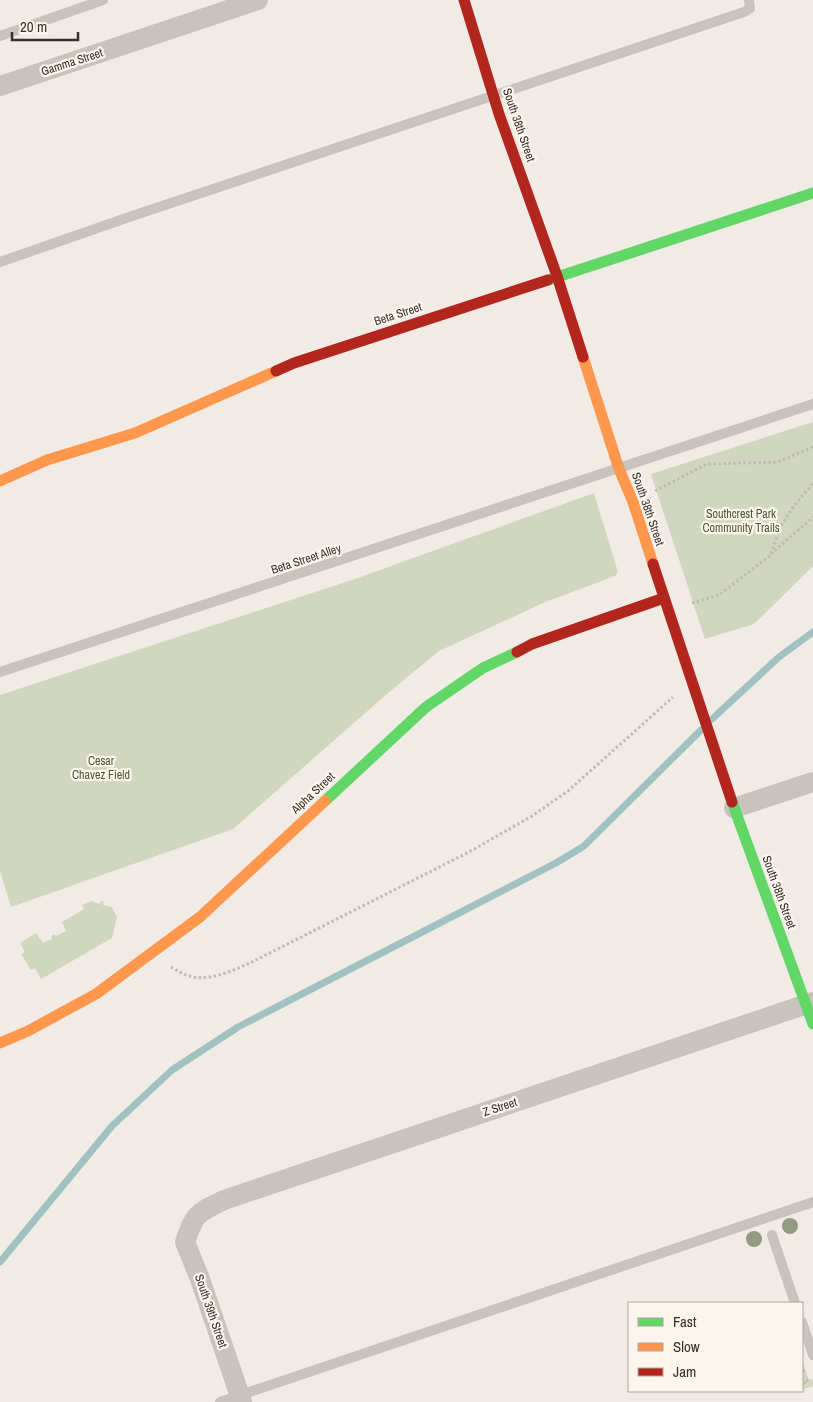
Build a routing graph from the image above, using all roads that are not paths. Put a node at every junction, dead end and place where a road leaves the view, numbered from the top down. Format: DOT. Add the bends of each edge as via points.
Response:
graph roads {
  1 [pos="103,0"];
  2 [pos="258,0"];
  3 [pos="464,0"];
  4 [pos="749,0"];
  5 [pos="0,36"];
  6 [pos="0,86"];
  7 [pos="494,94"];
  8 [pos="813,194"];
  9 [pos="0,262"];
  10 [pos="557,276"];
  11 [pos="813,404"];
  12 [pos="620,469"];
  13 [pos="0,481"];
  14 [pos="664,598"];
  15 [pos="0,672"];
  16 [pos="813,782"];
  17 [pos="734,808"];
  18 [pos="810,1003"];
  19 [pos="813,1024"];
  20 [pos="0,1043"];
  21 [pos="813,1202"];
  22 [pos="192,1221"];
  23 [pos="772,1235"];
  24 [pos="795,1302"];
  25 [pos="803,1325"];
  26 [pos="813,1355"];
  27 [pos="241,1399"];
  28 [pos="220,1402"];
  1 -- 5 [label="lane"];
  2 -- 6 [label="street, Gamma Street"];
  3 -- 7 [label="street, South 38th Street"];
  4 -- 7 [label="lane" via="750,8 744,12"];
  7 -- 9 [label="lane"];
  7 -- 10 [label="street, South 38th Street"];
  8 -- 10 [label="street, Beta Street"];
  10 -- 12 [label="street, South 38th Street"];
  10 -- 13 [label="street, Beta Street" via="294,363 135,433 47,460"];
  11 -- 12 [label="lane, Beta Street Alley"];
  12 -- 14 [label="street, South 38th Street"];
  12 -- 15 [label="lane, Beta Street Alley"];
  14 -- 17 [label="street, South 38th Street"];
  14 -- 20 [label="street, Alpha Street" via="532,644 483,668 426,707 200,918 96,994"];
  16 -- 17 [label="street"];
  17 -- 18 [label="street, South 38th Street"];
  18 -- 19 [label="street, South 38th Street"];
  18 -- 22 [label="street, Z Street" via="224,1200 202,1211"];
  21 -- 27 [label="lane"];
  22 -- 27 [label="street, South 39th Street" via="185,1242"];
  23 -- 24 [label="lane"];
  25 -- 26 [label="lane"];
  27 -- 28 [label="lane"];
}
